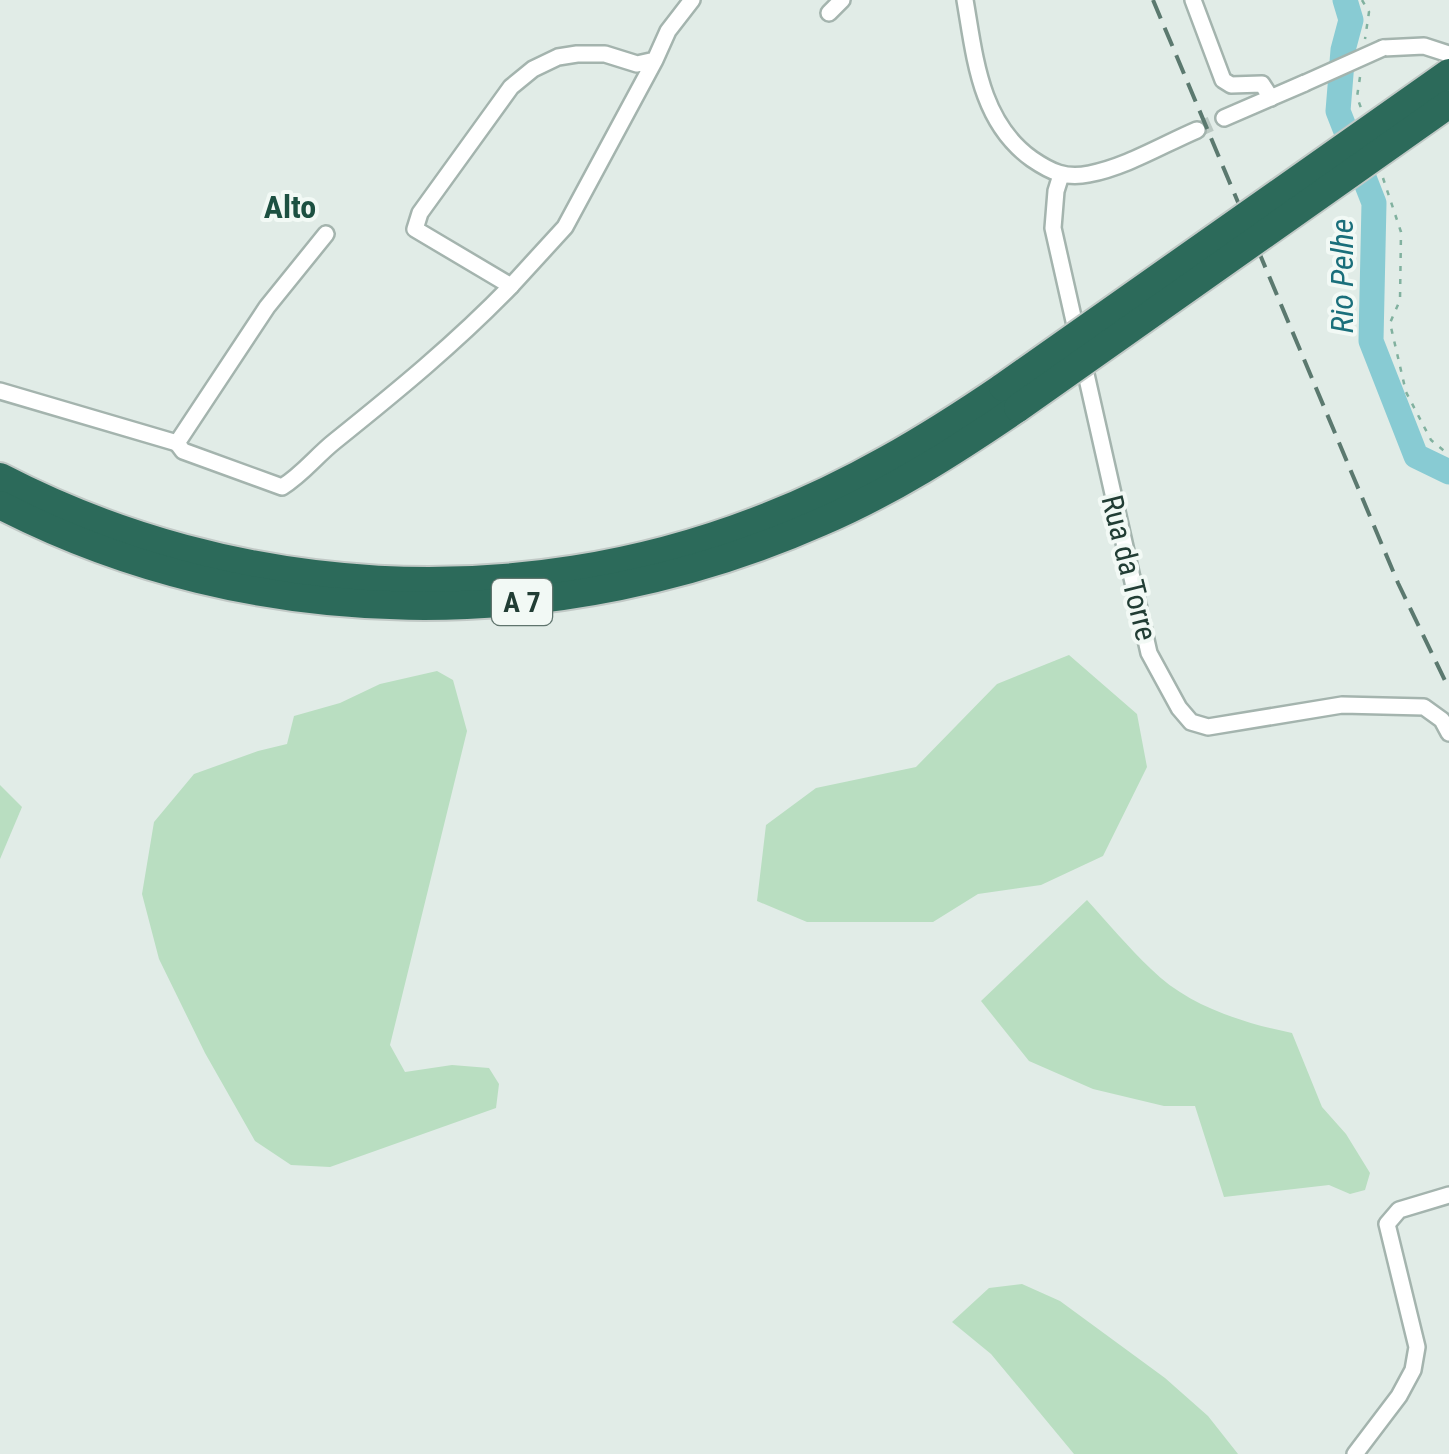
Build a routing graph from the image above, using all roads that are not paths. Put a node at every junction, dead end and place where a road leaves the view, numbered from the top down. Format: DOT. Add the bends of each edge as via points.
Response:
graph roads {
  1 [pos="692,0"];
  2 [pos="842,0"];
  3 [pos="965,0"];
  4 [pos="1194,0"];
  5 [pos="829,13"];
  6 [pos="1449,54"];
  7 [pos="655,60"];
  8 [pos="1449,73"];
  9 [pos="1271,98"];
  10 [pos="1449,104"];
  11 [pos="1224,118"];
  12 [pos="1196,130"];
  13 [pos="1061,176"];
  14 [pos="326,234"];
  15 [pos="511,286"];
  16 [pos="0,391"];
  17 [pos="1011,398"];
  18 [pos="177,443"];
  19 [pos="0,477"];
  20 [pos="0,506"];
  21 [pos="1449,734"];
  22 [pos="1449,1195"];
  23 [pos="1355,1454"];
  1 -- 7 [label="street"];
  2 -- 5 [label="street"];
  3 -- 13 [label="street" via="990,110 1013,144"];
  4 -- 9 [label="street" via="1223,80 1262,84"];
  6 -- 9 [label="street, bridge" via="1424,46 1383,48"];
  7 -- 15 [label="street" via="564,227"];
  7 -- 15 [label="street" via="637,64 577,54 534,69 512,87 420,213 414,229"];
  8 -- 17 [label="highway, A 7, bridge"];
  9 -- 11 [label="street"];
  10 -- 17 [label="highway, A 7, bridge"];
  12 -- 13 [label="street" via="1109,168"];
  13 -- 21 [label="street, Rua da Torre" via="1053,228 1110,490 1150,653 1180,708 1191,722 1208,727 1342,705 1424,707"];
  14 -- 18 [label="street"];
  15 -- 18 [label="street" via="282,488 220,467"];
  16 -- 18 [label="street"];
  17 -- 19 [label="highway, A 7" via="763,519 677,548 498,579 368,580 255,566 129,532"];
  17 -- 20 [label="highway, A 7" via="886,490 767,544 655,579 512,603 367,605 251,590 111,553"];
  22 -- 23 [label="street" via="1399,1210 1387,1224 1417,1347 1398,1396"];
}
